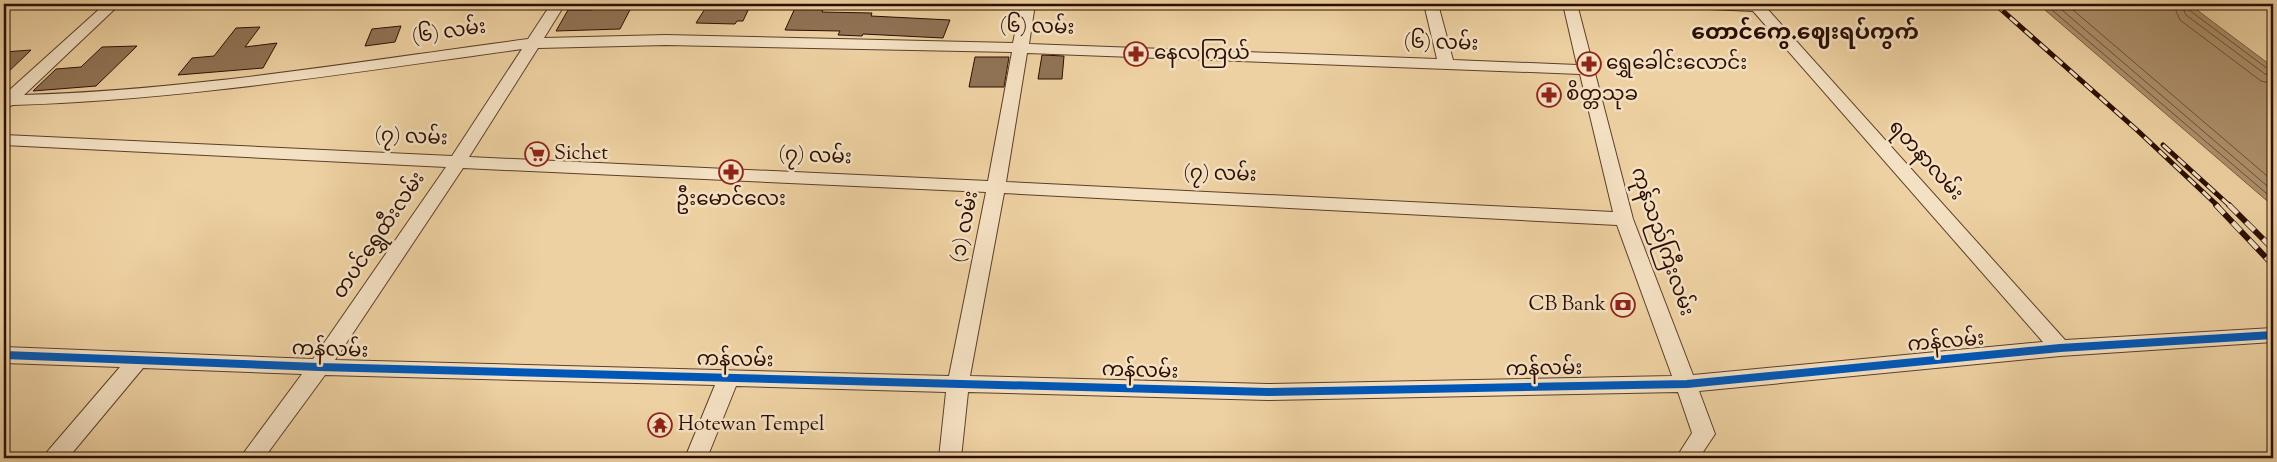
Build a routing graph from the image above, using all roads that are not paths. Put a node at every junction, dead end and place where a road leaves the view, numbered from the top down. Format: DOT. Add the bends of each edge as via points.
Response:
graph roads {
  1 [pos="113,4"];
  2 [pos="558,4"];
  3 [pos="1028,4"];
  4 [pos="1431,4"];
  5 [pos="1570,4"];
  6 [pos="1687,4"];
  7 [pos="1756,6"];
  8 [pos="533,43"];
  9 [pos="1022,48"];
  10 [pos="1446,65"];
  11 [pos="1587,70"];
  12 [pos="6,102"];
  13 [pos="4,140"];
  14 [pos="457,163"];
  15 [pos="996,188"];
  16 [pos="1624,219"];
  17 [pos="2273,335"];
  18 [pos="2060,348"];
  19 [pos="4,355"];
  20 [pos="138,360"];
  21 [pos="319,367"];
  22 [pos="729,377"];
  23 [pos="958,382"];
  24 [pos="1687,384"];
  25 [pos="55,458"];
  26 [pos="251,458"];
  27 [pos="696,458"];
  28 [pos="950,458"];
  29 [pos="1687,458"];
  1 -- 12 [label="street"];
  2 -- 8 [label="street, တပင်ရွှေထီးလမ်း"];
  3 -- 9 [label="street, (၁) လမ်း"];
  4 -- 10 [label="street"];
  5 -- 11 [label="street, ကုန်သည်ကြီးလမ်း"];
  6 -- 7 [label="street"];
  7 -- 18 [label="street, ရတနာလမ်း"];
  8 -- 9 [label="street, (၆) လမ်း" via="666,40"];
  8 -- 12 [label="street, (၆) လမ်း" via="191,89"];
  8 -- 14 [label="street, တပင်ရွှေထီးလမ်း"];
  9 -- 10 [label="street, (၆) လမ်း"];
  9 -- 15 [label="street, (၁) လမ်း"];
  10 -- 11 [label="street, (၆) လမ်း"];
  11 -- 16 [label="street, ကုန်သည်ကြီးလမ်း"];
  13 -- 14 [label="street, (၇) လမ်း"];
  14 -- 15 [label="street, (၇) လမ်း"];
  14 -- 21 [label="street, တပင်ရွှေထီးလမ်း"];
  15 -- 16 [label="street, (၇) လမ်း" via="1294,200"];
  15 -- 23 [label="street, (၁) လမ်း"];
  16 -- 24 [label="street, ကုန်သည်ကြီးလမ်း"];
  17 -- 18 [label="street, ကန်လမ်း"];
  18 -- 24 [label="street, ကန်လမ်း"];
  19 -- 20 [label="street, ကန်လမ်း"];
  20 -- 21 [label="street, ကန်လမ်း"];
  20 -- 25 [label="street"];
  21 -- 22 [label="street, ကန်လမ်း"];
  21 -- 26 [label="street, တပင်ရွှေထီးလမ်း"];
  22 -- 23 [label="street, ကန်လမ်း"];
  22 -- 27 [label="street"];
  23 -- 24 [label="street, ကန်လမ်း" via="1268,392"];
  23 -- 28 [label="street, (၁) လမ်း"];
  24 -- 29 [label="street, ကုန်သည်ကြီးလမ်း" via="1704,434"];
}
